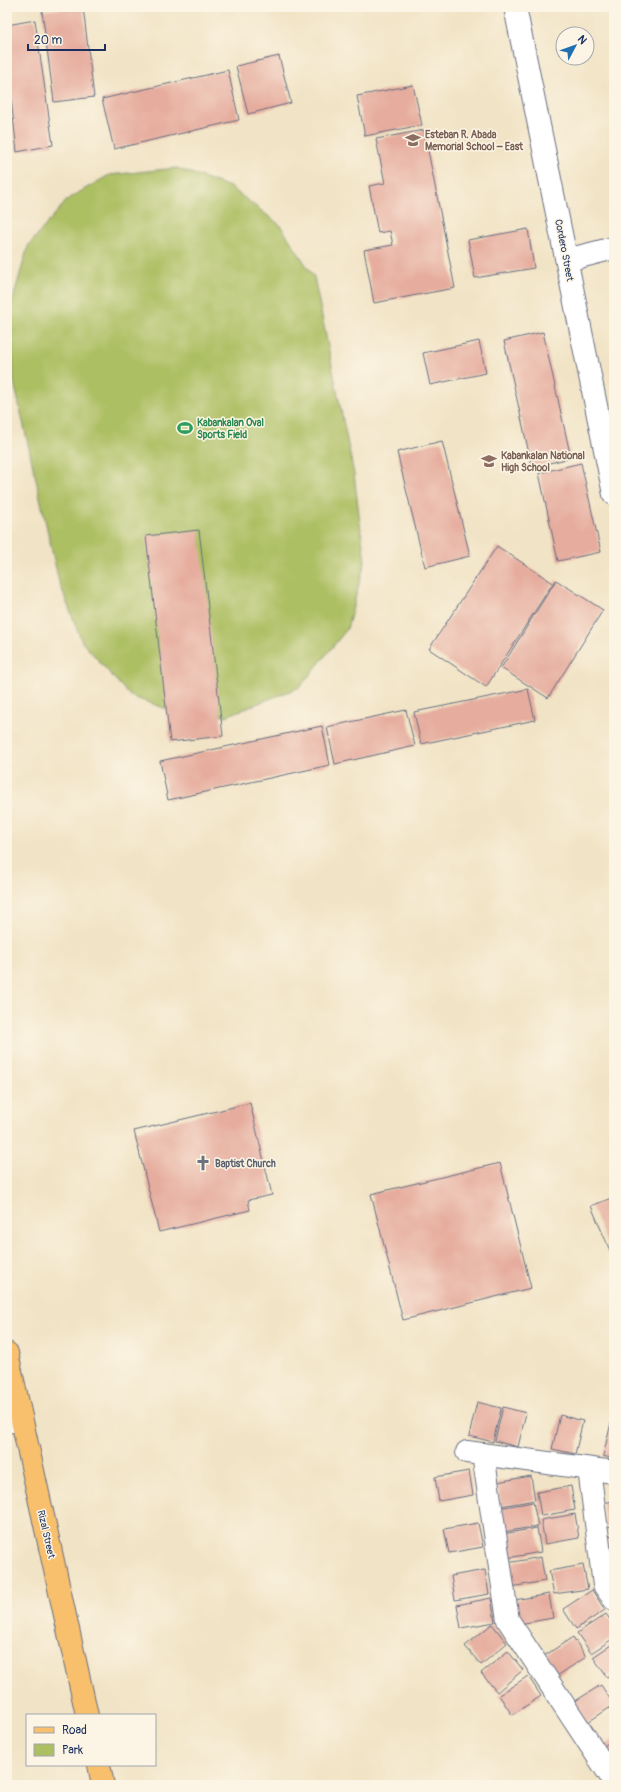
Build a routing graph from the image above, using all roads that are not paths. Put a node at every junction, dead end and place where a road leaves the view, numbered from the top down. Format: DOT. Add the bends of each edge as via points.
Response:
graph roads {
  1 [pos="516,7"];
  2 [pos="614,248"];
  3 [pos="567,260"];
  4 [pos="614,494"];
  5 [pos="7,1353"];
  6 [pos="14,1421"];
  7 [pos="589,1469"];
  8 [pos="614,1472"];
  9 [pos="614,1599"];
  10 [pos="87,1714"];
  11 [pos="98,1766"];
  12 [pos="614,1781"];
  13 [pos="103,1785"];
  1 -- 3 [label="street, Cordero Street"];
  2 -- 3 [label="street"];
  3 -- 4 [label="street, Cordero Street"];
  5 -- 6 [label="main road, Rizal Street"];
  6 -- 10 [label="main road, Rizal Street"];
  7 -- 8 [label="street"];
  7 -- 9 [label="street" via="604,1585"];
  7 -- 12 [label="street" via="475,1453 508,1620"];
  11 -- 13 [label="main road"];
}
